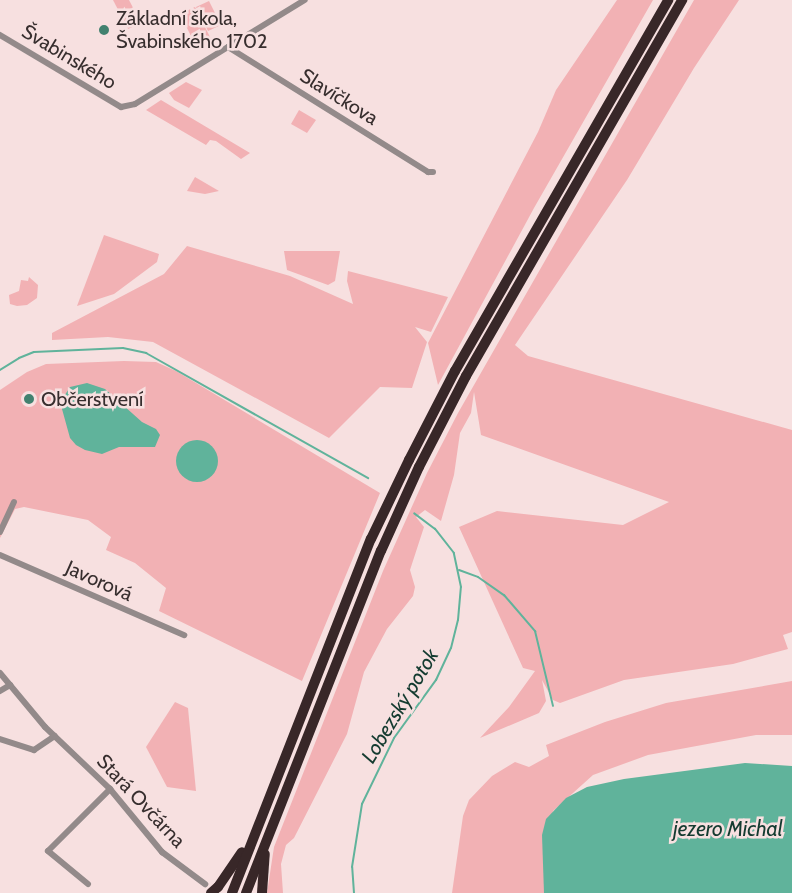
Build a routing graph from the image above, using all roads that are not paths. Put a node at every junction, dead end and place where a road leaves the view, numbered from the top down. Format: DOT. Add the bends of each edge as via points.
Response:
graph roads {
  1 [pos="305,0"];
  2 [pos="668,0"];
  3 [pos="682,0"];
  4 [pos="0,35"];
  5 [pos="228,47"];
  6 [pos="433,172"];
  7 [pos="14,502"];
  8 [pos="0,532"];
  9 [pos="0,555"];
  10 [pos="184,635"];
  11 [pos="0,673"];
  12 [pos="10,685"];
  13 [pos="0,691"];
  14 [pos="55,736"];
  15 [pos="0,739"];
  16 [pos="110,789"];
  17 [pos="257,826"];
  18 [pos="269,830"];
  19 [pos="88,884"];
  20 [pos="208,889"];
  21 [pos="232,893"];
  22 [pos="246,893"];
  23 [pos="262,893"];
  1 -- 5 [label="street"];
  2 -- 17 [label="highway" via="460,361 409,460 367,550"];
  3 -- 18 [label="highway" via="466,376 419,466"];
  4 -- 5 [label="street, Švabinského" via="121,107 135,104"];
  5 -- 6 [label="street, Slavíčkova"];
  7 -- 8 [label="street"];
  9 -- 10 [label="street, Javorová"];
  11 -- 12 [label="street, Stará Ovčárna"];
  12 -- 13 [label="street"];
  12 -- 14 [label="street, Stará Ovčárna"];
  14 -- 15 [label="street" via="34,750"];
  14 -- 16 [label="street, Stará Ovčárna"];
  16 -- 19 [label="street" via="48,851"];
  16 -- 20 [label="street, Stará Ovčárna" via="162,852"];
  17 -- 20 [label="highway" via="233,866"];
  17 -- 21 [label="highway"];
  18 -- 22 [label="highway"];
  18 -- 23 [label="highway"];
}
